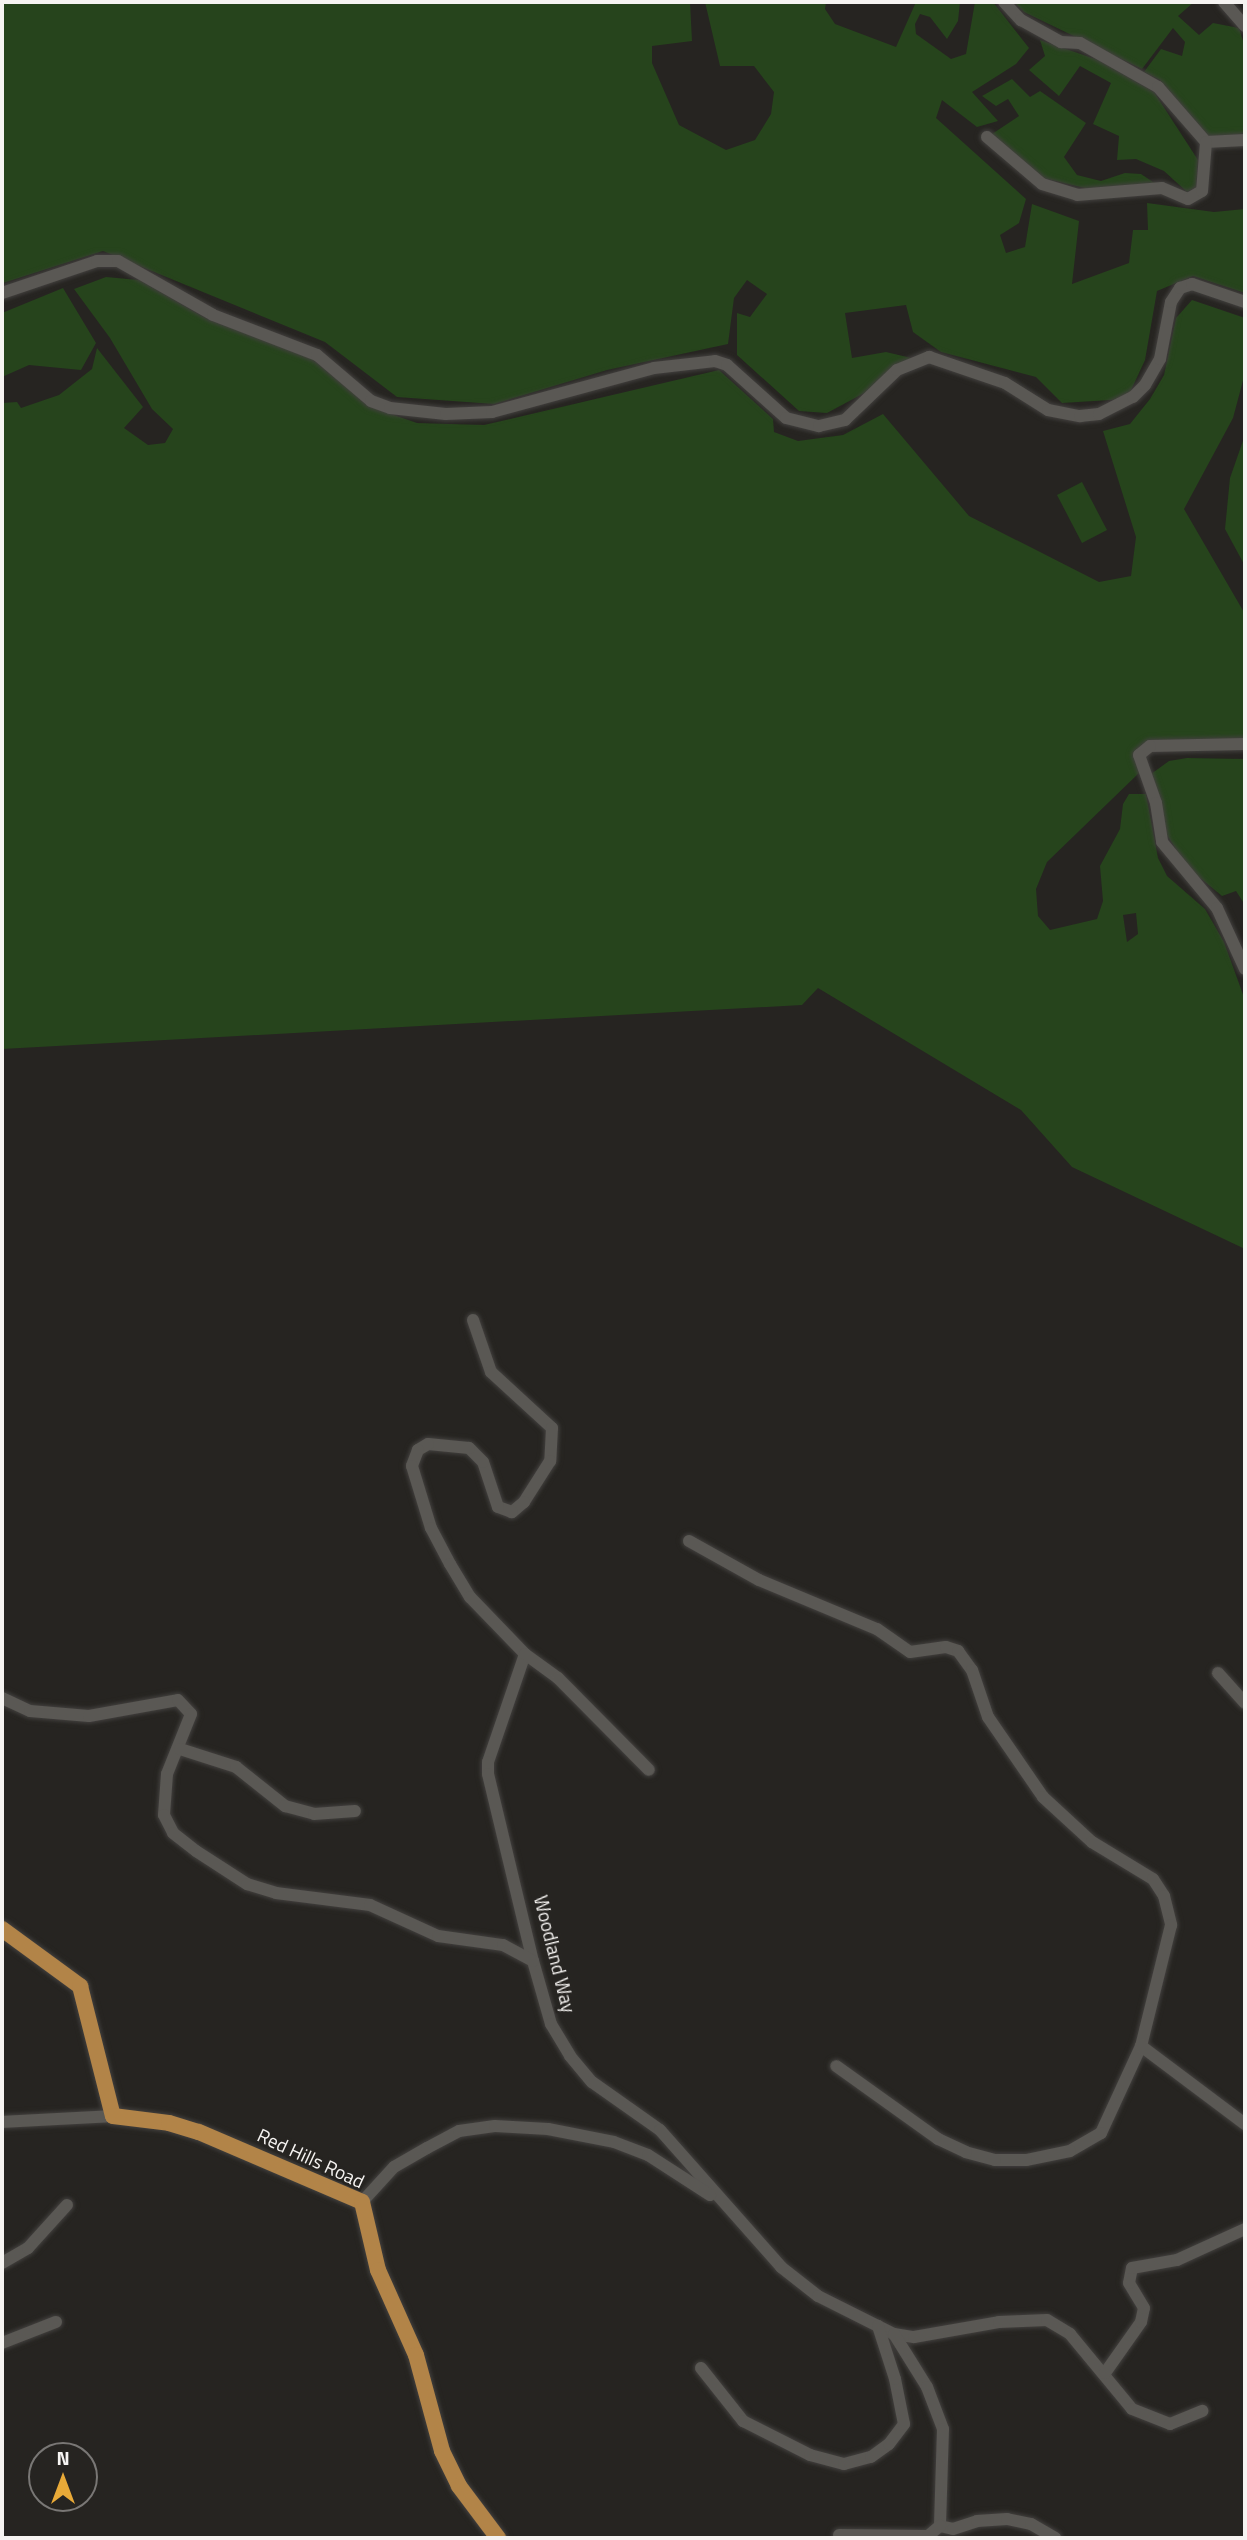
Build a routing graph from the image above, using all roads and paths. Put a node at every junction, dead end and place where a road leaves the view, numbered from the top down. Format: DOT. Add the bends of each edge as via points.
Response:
graph roads {
  1 [pos="1004,2"];
  2 [pos="1224,2"];
  3 [pos="1245,26"];
  4 [pos="987,137"];
  5 [pos="1245,140"];
  6 [pos="1206,142"];
  7 [pos="2,293"];
  8 [pos="1245,302"];
  9 [pos="1245,744"];
  10 [pos="1245,970"];
  11 [pos="473,1321"];
  12 [pos="689,1541"];
  13 [pos="525,1654"];
  14 [pos="1218,1673"];
  15 [pos="2,1698"];
  16 [pos="1245,1703"];
  17 [pos="180,1749"];
  18 [pos="649,1770"];
  19 [pos="355,1811"];
  20 [pos="2,1929"];
  21 [pos="533,1961"];
  22 [pos="1141,2046"];
  23 [pos="836,2066"];
  24 [pos="113,2116"];
  25 [pos="2,2122"];
  26 [pos="1245,2124"];
  27 [pos="719,2201"];
  28 [pos="362,2202"];
  29 [pos="67,2205"];
  30 [pos="1245,2229"];
  31 [pos="2,2263"];
  32 [pos="56,2322"];
  33 [pos="877,2326"];
  34 [pos="894,2334"];
  35 [pos="2,2343"];
  36 [pos="701,2368"];
  37 [pos="1105,2373"];
  38 [pos="1203,2411"];
  39 [pos="940,2526"];
  40 [pos="839,2535"];
  41 [pos="498,2538"];
  42 [pos="1055,2538"];
  1 -- 6 [label="street" via="1021,20 1061,42 1080,43 1158,87"];
  2 -- 3 [label="street"];
  4 -- 6 [label="street" via="1042,184 1077,195 1162,188 1188,199 1202,191"];
  5 -- 6 [label="street"];
  7 -- 8 [label="street" via="97,261 118,261 213,315 317,355 371,401 390,408 446,414 492,412 654,368 715,361 727,365 786,418 819,425 845,420 897,370 929,357 1005,383 1048,410 1099,414 1133,397 1144,385 1160,359 1171,302 1180,288 1192,284"];
  9 -- 10 [label="street" via="1150,746 1139,755 1156,803 1162,842 1217,908"];
  11 -- 13 [label="street" via="491,1372 547,1422 553,1450 524,1502 512,1512 498,1507 483,1462 469,1448 428,1444 418,1450 412,1466 431,1528 450,1564 470,1597"];
  12 -- 22 [label="street" via="759,1580 877,1629 910,1652 946,1647 958,1651 972,1670 988,1717 1043,1797 1093,1842 1153,1879 1164,1896 1171,1925"];
  13 -- 18 [label="street" via="558,1678"];
  13 -- 21 [label="street, Woodland Way" via="488,1762"];
  14 -- 16 [label="street"];
  15 -- 17 [label="street" via="30,1711 89,1716 178,1700 191,1714"];
  17 -- 19 [label="street" via="236,1767 285,1806 314,1814"];
  17 -- 21 [label="street" via="167,1774 164,1815 173,1833 222,1870 276,1893 370,1905 438,1936 503,1945"];
  20 -- 24 [label="main road" via="80,1986"];
  21 -- 27 [label="street, Woodland Way" via="551,2024 570,2056 592,2082 660,2130"];
  22 -- 23 [label="street" via="1101,2133 1070,2151 1027,2160 995,2160 938,2139"];
  22 -- 26 [label="street"];
  24 -- 25 [label="street"];
  24 -- 28 [label="main road, Red Hills Road" via="199,2132"];
  27 -- 28 [label="street" via="648,2155 614,2143 548,2129 495,2126 459,2131 427,2148 394,2167"];
  27 -- 33 [label="street, Woodland Way" via="790,2274 818,2296"];
  28 -- 41 [label="main road, Red Hills Road" via="377,2270 416,2355 442,2451 458,2486"];
  29 -- 31 [label="street" via="28,2248"];
  30 -- 37 [label="street" via="1177,2260 1132,2268 1129,2283 1144,2308 1140,2322"];
  32 -- 35 [label="street"];
  33 -- 34 [label="street, Woodland Way"];
  33 -- 36 [label="street" via="904,2424 889,2444 871,2457 827,2462 763,2434 743,2421"];
  34 -- 37 [label="street, Woodland Way" via="914,2337 999,2322 1046,2320 1070,2334"];
  34 -- 39 [label="street" via="928,2387 943,2429"];
  37 -- 38 [label="street, Woodland Way" via="1124,2402 1150,2419 1179,2423"];
  39 -- 40 [label="street" via="928,2536"];
  39 -- 42 [label="street" via="953,2529 1007,2519 1031,2524"];
}
